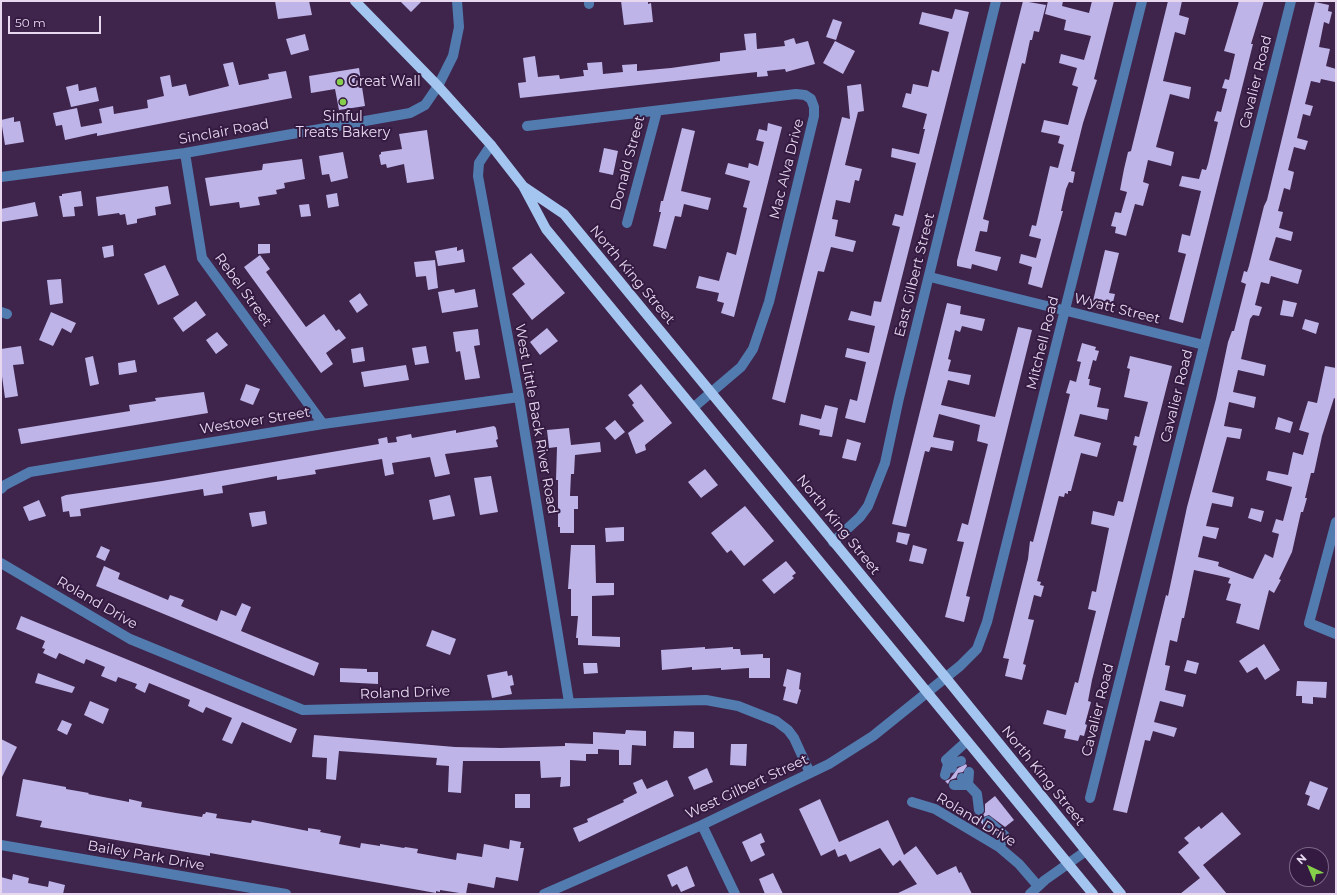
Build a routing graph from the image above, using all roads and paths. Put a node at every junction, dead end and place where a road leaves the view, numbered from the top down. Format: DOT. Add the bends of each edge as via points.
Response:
graph roads {
  1 [pos="355,1"];
  2 [pos="457,1"];
  3 [pos="996,1"];
  4 [pos="1142,1"];
  5 [pos="1291,1"];
  6 [pos="438,86"];
  7 [pos="657,111"];
  8 [pos="527,126"];
  9 [pos="491,145"];
  10 [pos="185,153"];
  11 [pos="1,177"];
  12 [pos="523,186"];
  13 [pos="627,223"];
  14 [pos="930,277"];
  15 [pos="1066,311"];
  16 [pos="1204,345"];
  17 [pos="711,393"];
  18 [pos="519,397"];
  19 [pos="694,407"];
  20 [pos="323,424"];
  21 [pos="1,489"];
  22 [pos="1336,522"];
  23 [pos="833,542"];
  24 [pos="1,563"];
  25 [pos="1336,634"];
  26 [pos="946,678"];
  27 [pos="928,693"];
  28 [pos="569,702"];
  29 [pos="967,741"];
  30 [pos="961,762"];
  31 [pos="810,773"];
  32 [pos="963,780"];
  33 [pos="1090,798"];
  34 [pos="912,802"];
  35 [pos="978,810"];
  36 [pos="988,821"];
  37 [pos="702,825"];
  38 [pos="1,845"];
  39 [pos="999,847"];
  40 [pos="1086,851"];
  41 [pos="1068,863"];
  42 [pos="1038,886"];
  43 [pos="286,894"];
  44 [pos="544,894"];
  45 [pos="735,894"];
  46 [pos="1030,894"];
  47 [pos="1093,894"];
  48 [pos="1121,894"];
  1 -- 6 [label="main road, North King Street"];
  2 -- 6 [label="street, Sinclair Road" via="459,27 456,47"];
  3 -- 14 [label="street, East Gilbert Street"];
  4 -- 15 [label="street, Mitchell Road"];
  5 -- 16 [label="street, Cavalier Road"];
  6 -- 9 [label="main road, North King Street"];
  6 -- 10 [label="street, Sinclair Road" via="425,105 410,113"];
  7 -- 8 [label="street, Mac Alva Drive"];
  7 -- 13 [label="street, Donald Street"];
  7 -- 17 [label="street, Mac Alva Drive" via="796,94 804,95 811,100 814,107 811,132 759,334 745,362"];
  9 -- 12 [label="main road, North King Street"];
  9 -- 18 [label="street, West Little Back River Road" via="479,164 478,176"];
  10 -- 11 [label="street, Sinclair Road"];
  10 -- 20 [label="street, Rebel Street" via="202,258"];
  12 -- 17 [label="main road, North King Street" via="564,214"];
  12 -- 19 [label="main road, North King Street" via="546,229"];
  14 -- 15 [label="street, Wyatt Street"];
  14 -- 23 [label="street, East Gilbert Street" via="880,477 868,506"];
  15 -- 16 [label="street, Wyatt Street"];
  15 -- 26 [label="street, Mitchell Road" via="983,634 973,654"];
  16 -- 33 [label="street, Cavalier Road"];
  17 -- 19 [label="street, Mac Alva Drive"];
  17 -- 23 [label="main road, North King Street"];
  18 -- 20 [label="street, Westover Street"];
  18 -- 28 [label="street, West Little Back River Road"];
  19 -- 27 [label="main road, North King Street"];
  20 -- 21 [label="street, Westover Street" via="30,472"];
  22 -- 25 [label="street" via="1309,623"];
  23 -- 26 [label="main road, North King Street"];
  24 -- 28 [label="street, Roland Drive" via="130,639 304,710"];
  26 -- 27 [label="street, West Gilbert Street"];
  26 -- 40 [label="main road, North King Street"];
  27 -- 29 [label="main road, North King Street"];
  27 -- 31 [label="street, West Gilbert Street" via="858,746"];
  28 -- 31 [label="street, Roland Drive" via="706,700 738,706 776,721 788,730"];
  29 -- 30 [label="street" via="946,760 949,769"];
  29 -- 41 [label="main road, North King Street"];
  31 -- 37 [label="street, West Gilbert Street"];
  32 -- 35 [label="street" via="977,794"];
  34 -- 39 [label="street, Roland Drive" via="935,809"];
  36 -- 39 [label="street" via="1005,836"];
  37 -- 44 [label="street, West Gilbert Street"];
  37 -- 45 [label="street"];
  38 -- 43 [label="street, Bailey Park Drive"];
  39 -- 42 [label="street, Roland Drive"];
  40 -- 41 [label="street"];
  40 -- 48 [label="main road, North King Street"];
  41 -- 42 [label="street"];
  41 -- 47 [label="main road, North King Street"];
  42 -- 46 [label="street"];
}
